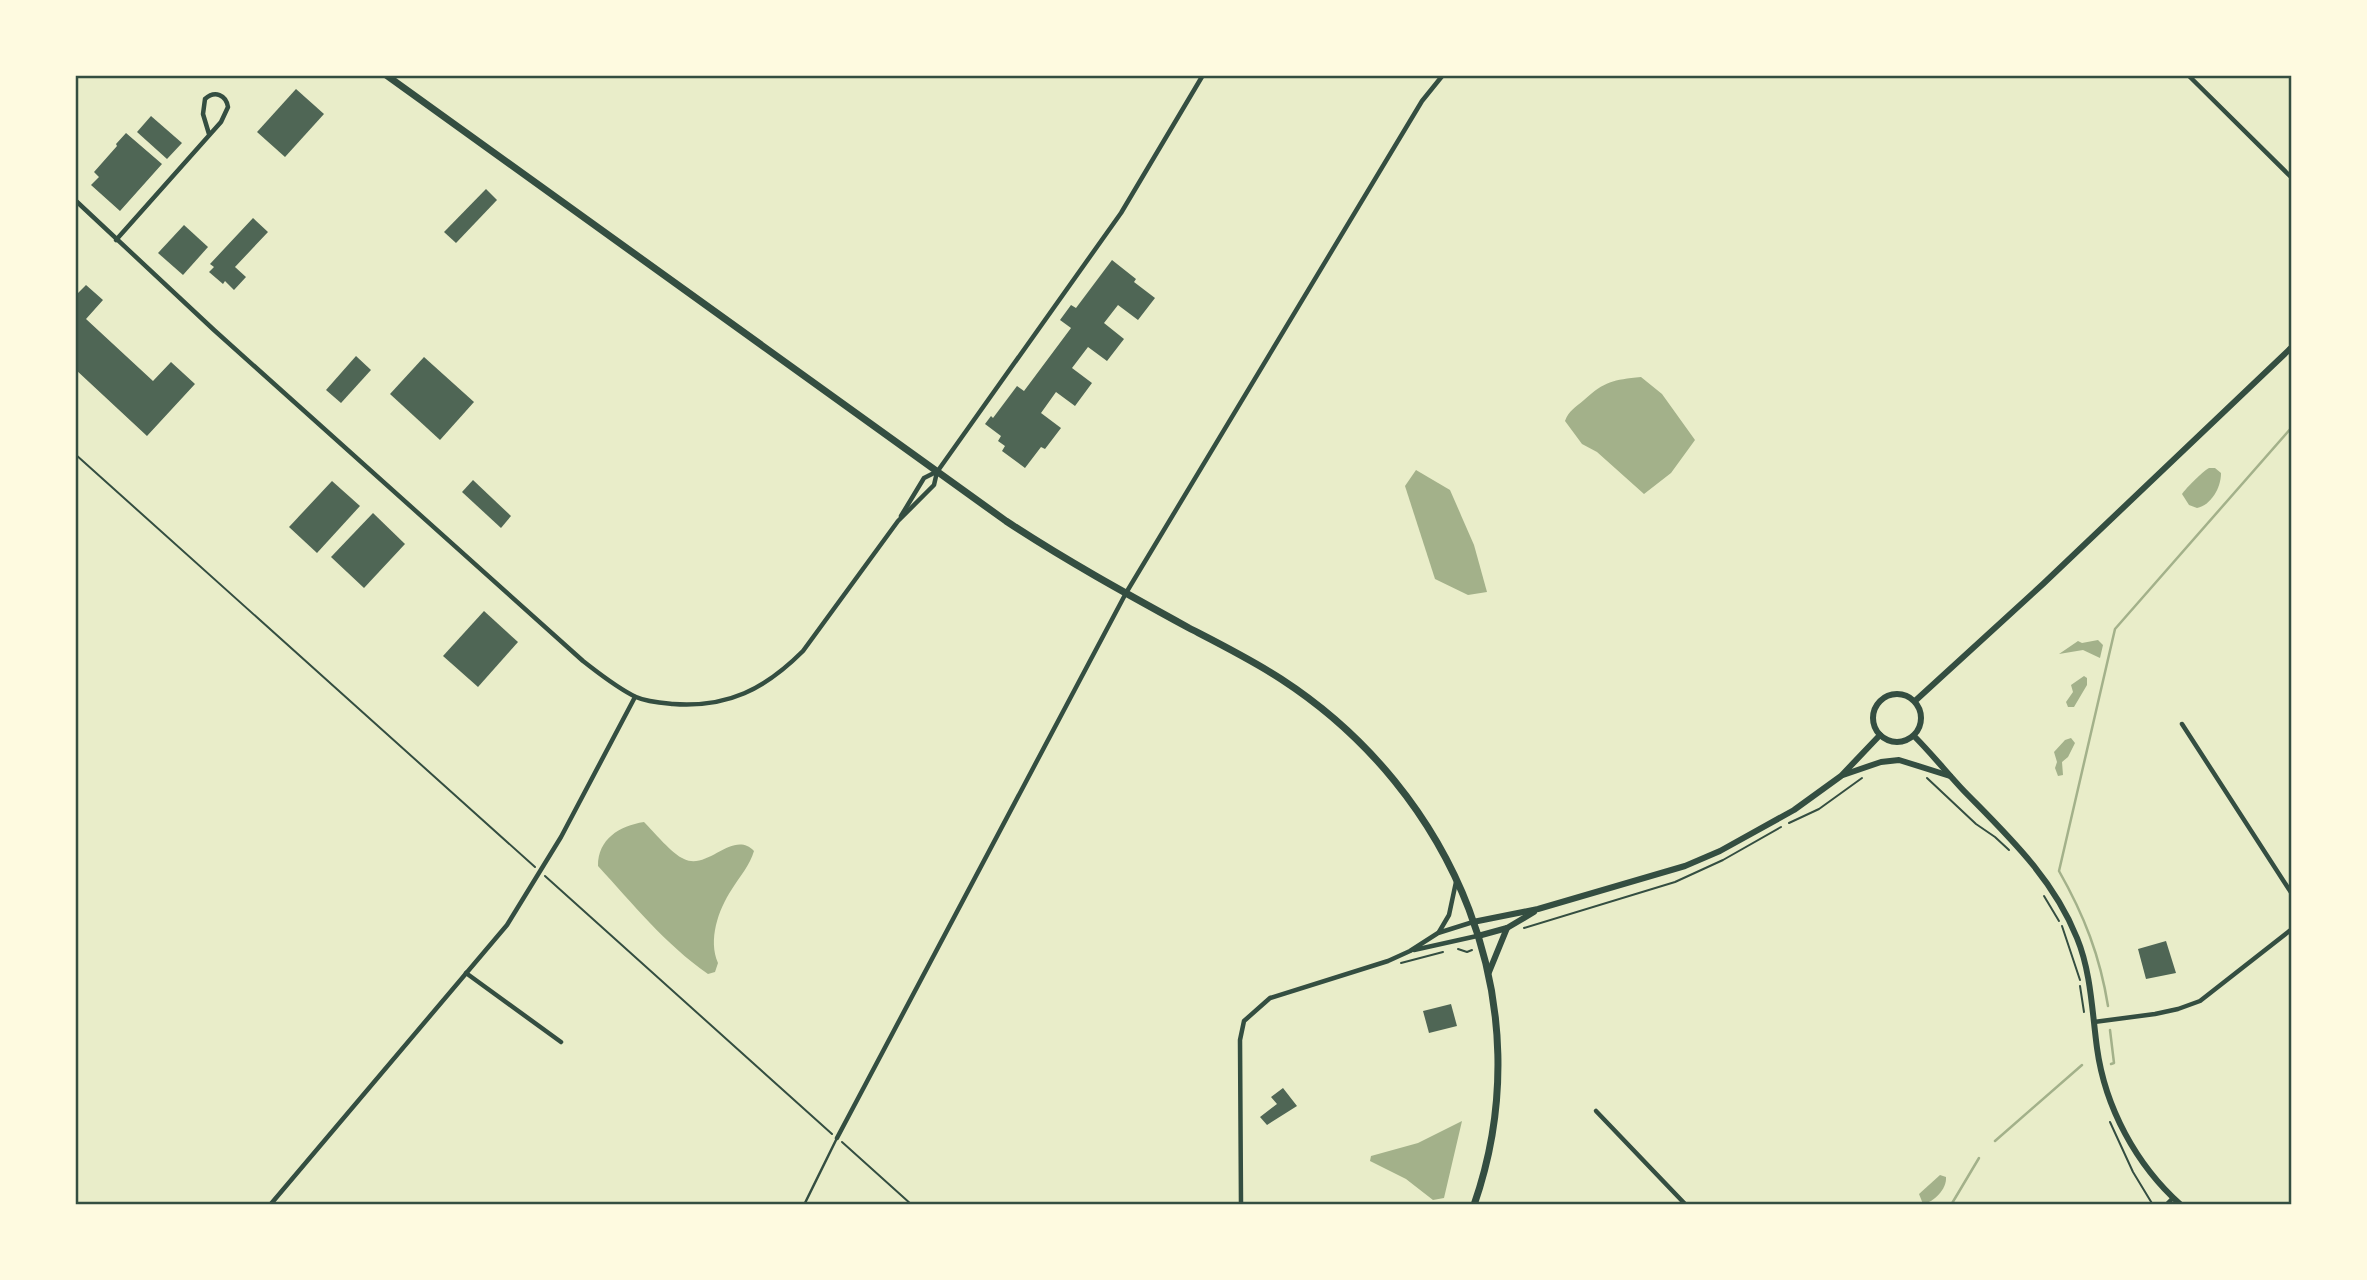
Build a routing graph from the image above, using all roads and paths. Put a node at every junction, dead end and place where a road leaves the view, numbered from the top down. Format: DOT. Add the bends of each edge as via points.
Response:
graph roads {
  1 [pos="386,75"];
  2 [pos="1203,75"];
  3 [pos="1443,75"];
  4 [pos="2188,75"];
  5 [pos="209,134"];
  6 [pos="2292,178"];
  7 [pos="75,200"];
  8 [pos="116,240"];
  9 [pos="2292,347"];
  10 [pos="75,454"];
  11 [pos="937,472"];
  12 [pos="898,521"];
  13 [pos="1126,593"];
  14 [pos="635,696"];
  15 [pos="1915,701"];
  16 [pos="2182,724"];
  17 [pos="1880,735"];
  18 [pos="1914,736"];
  19 [pos="1920,774"];
  20 [pos="1867,775"];
  21 [pos="1841,776"];
  22 [pos="1950,776"];
  23 [pos="2013,855"];
  24 [pos="540,872"];
  25 [pos="1456,881"];
  26 [pos="2043,893"];
  27 [pos="2292,894"];
  28 [pos="1538,909"];
  29 [pos="1473,922"];
  30 [pos="1507,928"];
  31 [pos="2292,929"];
  32 [pos="1520,930"];
  33 [pos="1438,933"];
  34 [pos="1478,936"];
  35 [pos="1455,948"];
  36 [pos="1464,950"];
  37 [pos="1410,951"];
  38 [pos="1442,952"];
  39 [pos="1388,961"];
  40 [pos="1489,972"];
  41 [pos="466,973"];
  42 [pos="2085,1022"];
  43 [pos="2094,1022"];
  44 [pos="561,1042"];
  45 [pos="1596,1111"];
  46 [pos="2109,1120"];
  47 [pos="837,1138"];
  48 [pos="2173,1198"];
  49 [pos="271,1205"];
  50 [pos="804,1205"];
  51 [pos="912,1205"];
  52 [pos="1241,1205"];
  53 [pos="1474,1205"];
  54 [pos="1686,1205"];
  55 [pos="2153,1205"];
  56 [pos="2166,1205"];
  57 [pos="2181,1205"];
  1 -- 11 [label="main road"];
  2 -- 11 [label="street" via="1121,213"];
  3 -- 13 [label="street" via="1422,101"];
  4 -- 6 [label="street"];
  5 -- 5 [label="street" via="228,107 220,94 205,99 203,114"];
  5 -- 8 [label="street"];
  7 -- 8 [label="street"];
  8 -- 14 [label="street" via="583,661"];
  9 -- 15 [label="main road"];
  10 -- 24 [label="path"];
  11 -- 12 [label="street" via="934,485"];
  11 -- 12 [label="street" via="924,478"];
  11 -- 13 [label="main road" via="1044,547"];
  12 -- 14 [label="street" via="803,651 771,680 740,696 707,704"];
  13 -- 25 [label="main road" via="1281,680 1342,726 1412,803"];
  13 -- 47 [label="street"];
  14 -- 24 [label="street"];
  15 -- 17 [label="main road" via="1894,694 1881,701 1873,722"];
  15 -- 18 [label="main road" via="1921,722"];
  16 -- 27 [label="street"];
  17 -- 18 [label="main road" via="1893,742"];
  17 -- 21 [label="main road"];
  18 -- 22 [label="main road"];
  19 -- 23 [label="path"];
  20 -- 32 [label="path" via="1819,809 1695,873"];
  21 -- 22 [label="main road" via="1899,760"];
  21 -- 28 [label="main road" via="1794,810 1720,851 1685,866"];
  22 -- 43 [label="main road" via="2030,860 2065,911 2086,970"];
  24 -- 41 [label="street" via="507,925"];
  24 -- 47 [label="path"];
  25 -- 29 [label="main road"];
  25 -- 33 [label="street" via="1449,915"];
  26 -- 42 [label="path" via="2072,951"];
  28 -- 29 [label="main road"];
  28 -- 30 [label="main road"];
  29 -- 33 [label="street"];
  29 -- 34 [label="main road"];
  30 -- 34 [label="main road"];
  30 -- 40 [label="main road"];
  31 -- 43 [label="street" via="2200,1001 2155,1014"];
  33 -- 37 [label="street"];
  34 -- 37 [label="street"];
  34 -- 40 [label="main road"];
  35 -- 36 [label="path"];
  37 -- 39 [label="street"];
  38 -- 39 [label="path" via="1403,964"];
  39 -- 52 [label="street" via="1270,998 1244,1021 1240,1040"];
  40 -- 53 [label="main road" via="1497,1014 1497,1089 1491,1140"];
  41 -- 44 [label="street"];
  41 -- 49 [label="street"];
  43 -- 48 [label="main road" via="2102,1073 2121,1125 2152,1175"];
  45 -- 54 [label="street"];
  46 -- 55 [label="path"];
  47 -- 50 [label="lane"];
  47 -- 51 [label="path"];
  48 -- 56 [label="street"];
  48 -- 57 [label="main road"];
}
